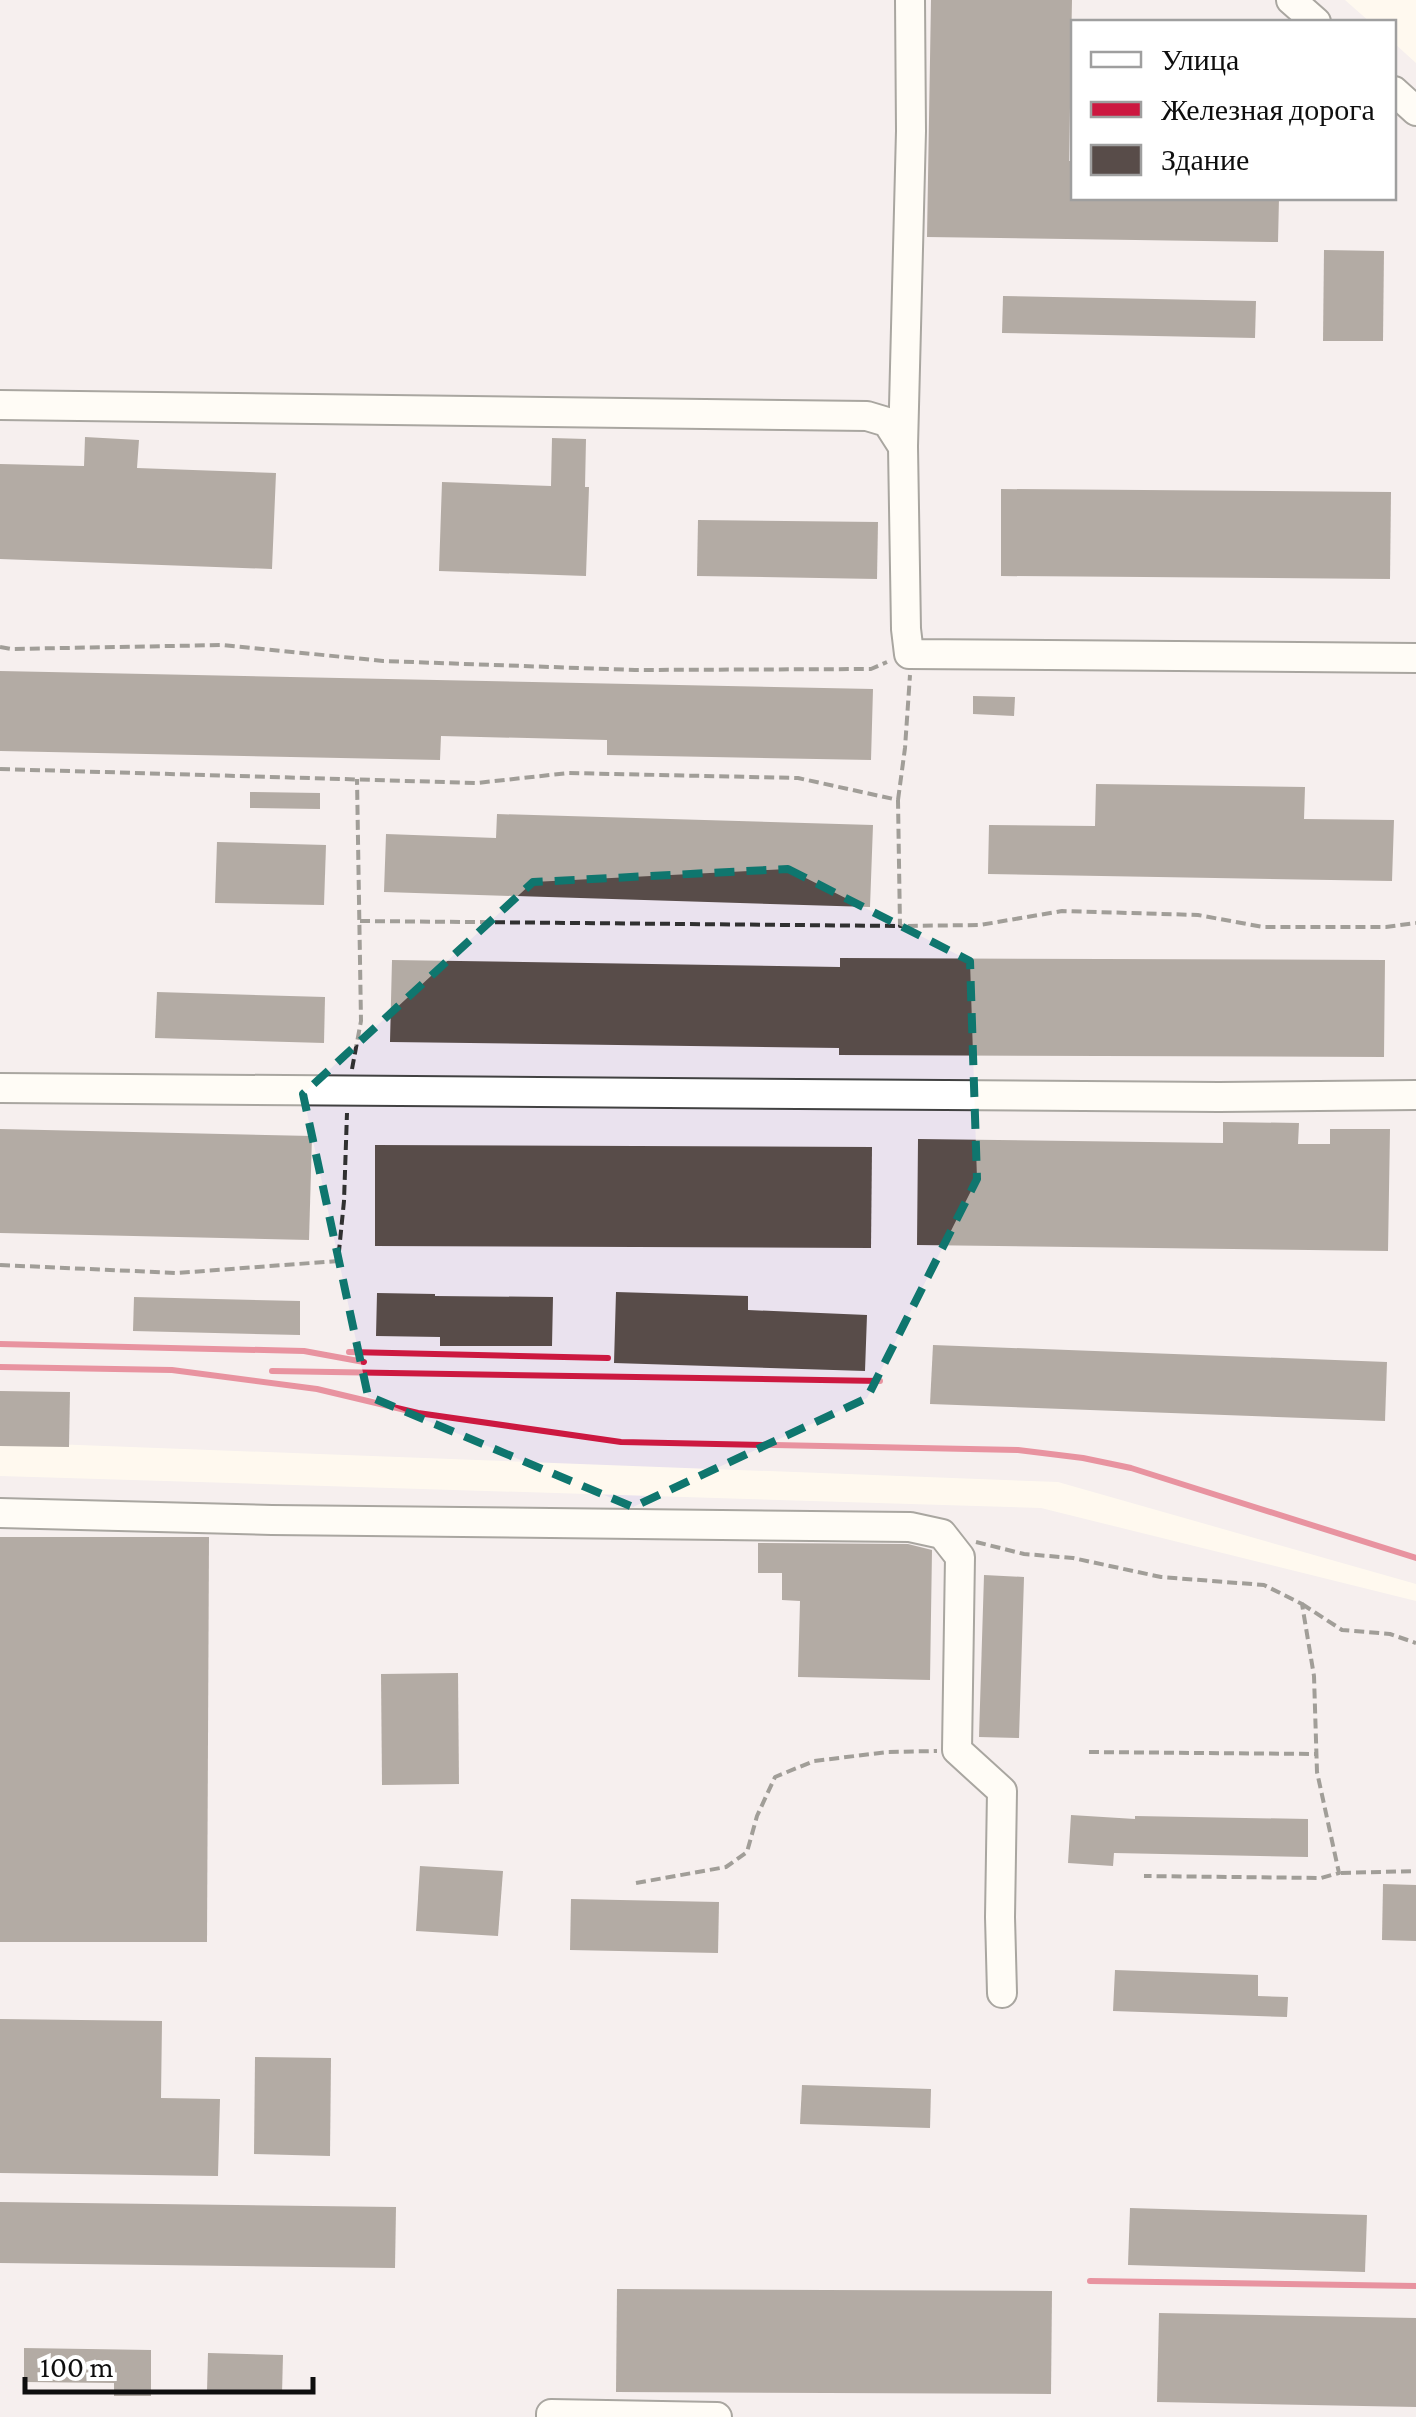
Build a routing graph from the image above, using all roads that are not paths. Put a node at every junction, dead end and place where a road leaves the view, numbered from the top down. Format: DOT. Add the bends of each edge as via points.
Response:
graph roads {
  1 [pos="910,0"];
  2 [pos="1291,0"];
  3 [pos="1314,20"];
  4 [pos="1396,93"];
  5 [pos="1416,111"];
  6 [pos="0,405"];
  7 [pos="903,447"];
  8 [pos="1416,658"];
  9 [pos="0,1088"];
  10 [pos="1416,1095"];
  11 [pos="0,1513"];
  12 [pos="1002,1992"];
  13 [pos="551,2417"];
  14 [pos="716,2417"];
  1 -- 7 [label="lane"];
  2 -- 3 [label="lane"];
  4 -- 5 [label="lane"];
  6 -- 7 [label="lane" via="866,416 888,422"];
  7 -- 8 [label="lane" via="909,654"];
  9 -- 10 [label="lane"];
  11 -- 12 [label="lane" via="891,1527 942,1534 960,1557 957,1750 1002,1791"];
  13 -- 14 [label="lane"];
}
